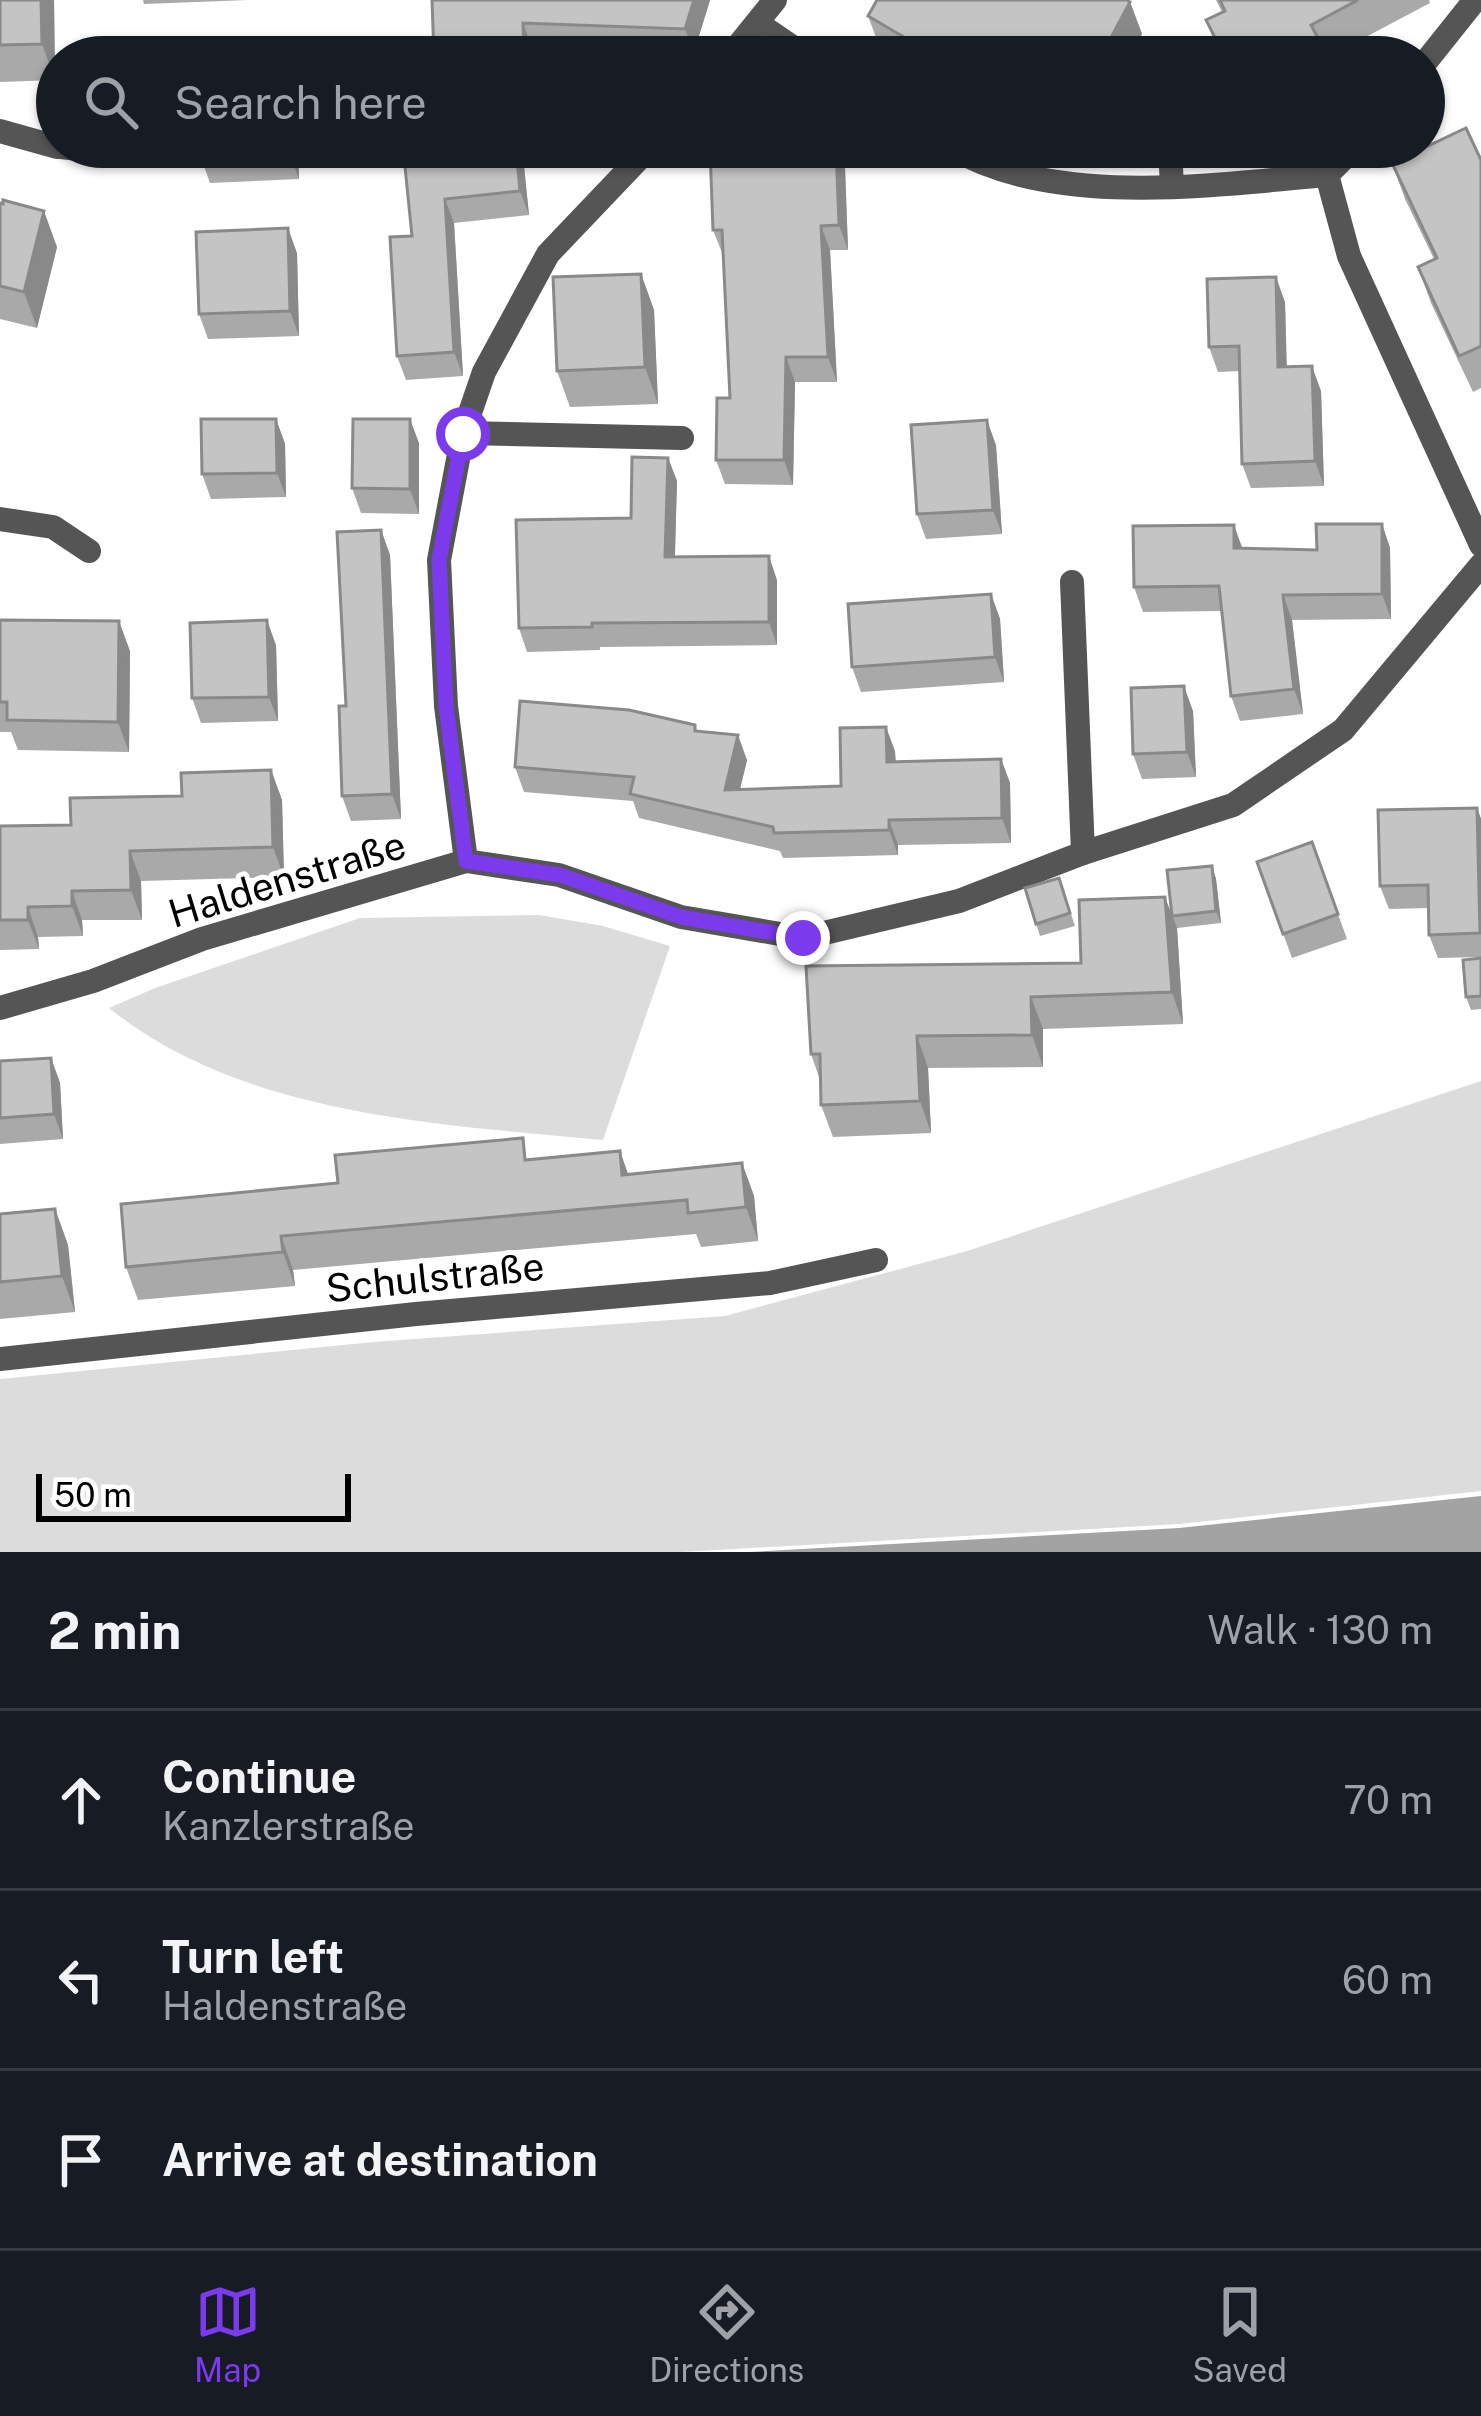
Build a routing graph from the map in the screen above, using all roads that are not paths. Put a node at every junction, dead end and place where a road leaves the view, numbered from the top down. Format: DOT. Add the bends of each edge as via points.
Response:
graph roads {
  1 [pos="775,0"];
  2 [pos="1475,0"];
  3 [pos="757,23"];
  4 [pos="746,36"];
  5 [pos="776,36"];
  6 [pos="1445,38"];
  7 [pos="0,131"];
  8 [pos="36,141"];
  9 [pos="630,168"];
  10 [pos="995,168"];
  11 [pos="1171,168"];
  12 [pos="1334,168"];
  13 [pos="1327,175"];
  14 [pos="1172,187"];
  15 [pos="463,434"];
  16 [pos="682,438"];
  17 [pos="0,519"];
  18 [pos="1481,545"];
  19 [pos="88,551"];
  20 [pos="1481,565"];
  21 [pos="1072,582"];
  22 [pos="1083,853"];
  23 [pos="466,861"];
  24 [pos="0,1008"];
  25 [pos="876,1260"];
  26 [pos="0,1359"];
  1 -- 3 [label="street"];
  2 -- 6 [label="street"];
  3 -- 4 [label="street"];
  3 -- 5 [label="street"];
  7 -- 8 [label="street"];
  9 -- 15 [label="street" via="548,254 484,372"];
  10 -- 14 [label="street" via="1084,186"];
  11 -- 14 [label="street"];
  12 -- 13 [label="street"];
  13 -- 14 [label="street"];
  13 -- 18 [label="street" via="1349,256"];
  15 -- 16 [label="street"];
  15 -- 23 [label="street" via="439,560 446,706"];
  17 -- 19 [label="street" via="52,526"];
  20 -- 22 [label="street, Haldenstraße" via="1343,730 1233,805"];
  21 -- 22 [label="street"];
  22 -- 23 [label="street, Haldenstraße" via="959,901 803,938 681,917 560,875"];
  23 -- 24 [label="street, Haldenstraße"];
  25 -- 26 [label="street, Schulstraße" via="770,1283"];
}
